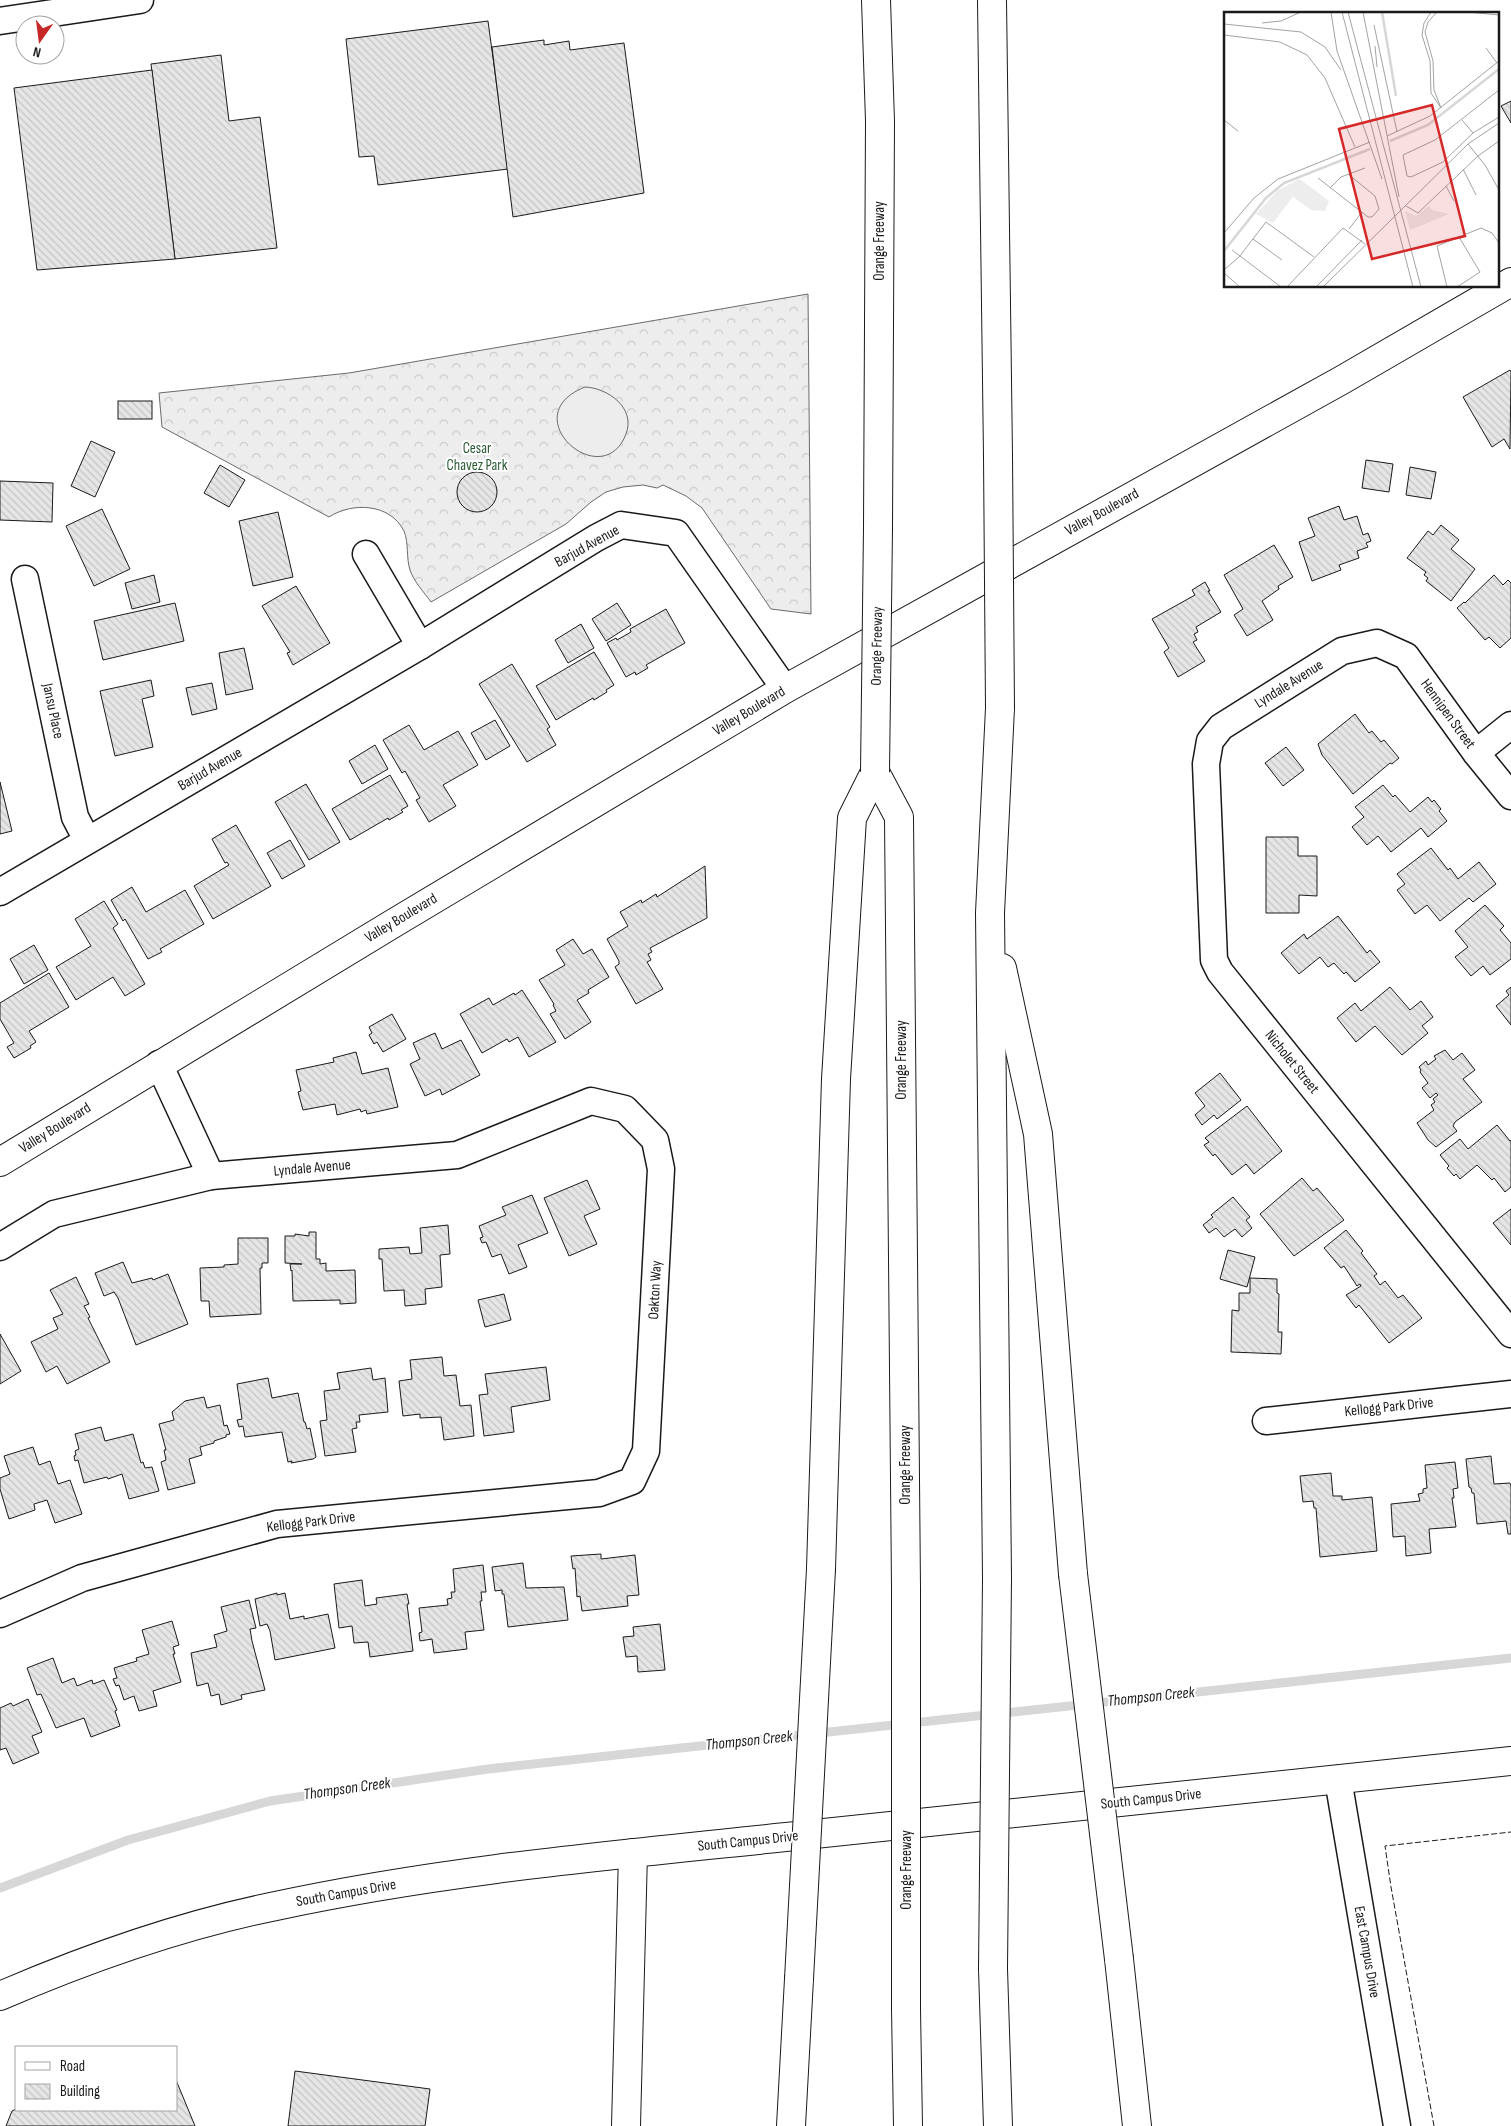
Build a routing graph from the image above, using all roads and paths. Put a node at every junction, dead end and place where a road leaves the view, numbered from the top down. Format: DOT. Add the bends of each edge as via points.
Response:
graph roads {
  1 [pos="140,0"];
  2 [pos="876,0"];
  3 [pos="992,0"];
  4 [pos="79,5"];
  5 [pos="0,21"];
  6 [pos="1511,282"];
  7 [pos="366,554"];
  8 [pos="25,579"];
  9 [pos="1377,643"];
  10 [pos="420,646"];
  11 [pos="785,689"];
  12 [pos="1511,725"];
  13 [pos="1210,741"];
  14 [pos="1476,753"];
  15 [pos="875,772"];
  16 [pos="1511,796"];
  17 [pos="88,840"];
  18 [pos="0,892"];
  19 [pos="990,913"];
  20 [pos="159,1064"];
  21 [pos="625,1109"];
  22 [pos="0,1162"];
  23 [pos="211,1176"];
  24 [pos="0,1246"];
  25 [pos="1511,1334"];
  26 [pos="1511,1394"];
  27 [pos="1266,1421"];
  28 [pos="632,1481"];
  29 [pos="0,1614"];
  30 [pos="1511,1761"];
  31 [pos="1338,1779"];
  32 [pos="633,1853"];
  33 [pos="0,1996"];
  34 [pos="626,2126"];
  35 [pos="791,2126"];
  36 [pos="908,2126"];
  37 [pos="998,2126"];
  38 [pos="1137,2126"];
  39 [pos="1397,2126"];
  1 -- 4 [label="street"];
  2 -- 15 [label="main road, Orange Freeway, bridge" via="880,121"];
  3 -- 19 [label="main road, bridge" via="1000,708"];
  4 -- 5 [label="street"];
  6 -- 11 [label="main road, Valley Boulevard" via="1342,380"];
  7 -- 10 [label="street"];
  8 -- 17 [label="street, Jansu Place" via="75,817"];
  9 -- 13 [label="street, Lyndale Avenue" via="1342,651 1221,727"];
  9 -- 14 [label="street, Hennipen Street" via="1406,656"];
  10 -- 11 [label="street, Barjud Avenue" via="622,525 676,533"];
  10 -- 17 [label="street, Barjud Avenue"];
  11 -- 20 [label="main road, Valley Boulevard"];
  12 -- 14 [label="street"];
  13 -- 25 [label="street, Nicholet Street" via="1206,764 1214,960 1220,972"];
  14 -- 16 [label="street, Hennipen Street"];
  15 -- 35 [label="main road, bridge" via="852,818 836,1079 821,1569"];
  15 -- 36 [label="main road, Orange Freeway, bridge" via="899,817"];
  17 -- 18 [label="street, Barjud Avenue"];
  19 -- 37 [label="main road, bridge" via="997,1578 993,1969"];
  19 -- 38 [label="main road, bridge" via="1038,1134 1073,1574"];
  20 -- 22 [label="main road, Valley Boulevard"];
  20 -- 23 [label="street"];
  21 -- 23 [label="street, Lyndale Avenue" via="591,1101 457,1156"];
  21 -- 28 [label="street, Oakton Way" via="655,1140 661,1169 646,1451"];
  23 -- 24 [label="street, Lyndale Avenue" via="54,1214"];
  26 -- 27 [label="street, Kellogg Park Drive"];
  28 -- 29 [label="street, Kellogg Park Drive" via="599,1494 278,1524 82,1578"];
  30 -- 31 [label="main road, South Campus Drive"];
  31 -- 32 [label="main road, South Campus Drive"];
  31 -- 39 [label="street, East Campus Drive"];
  32 -- 33 [label="main road, South Campus Drive" via="409,1881 268,1907 70,1966"];
  32 -- 34 [label="main road"];
}
